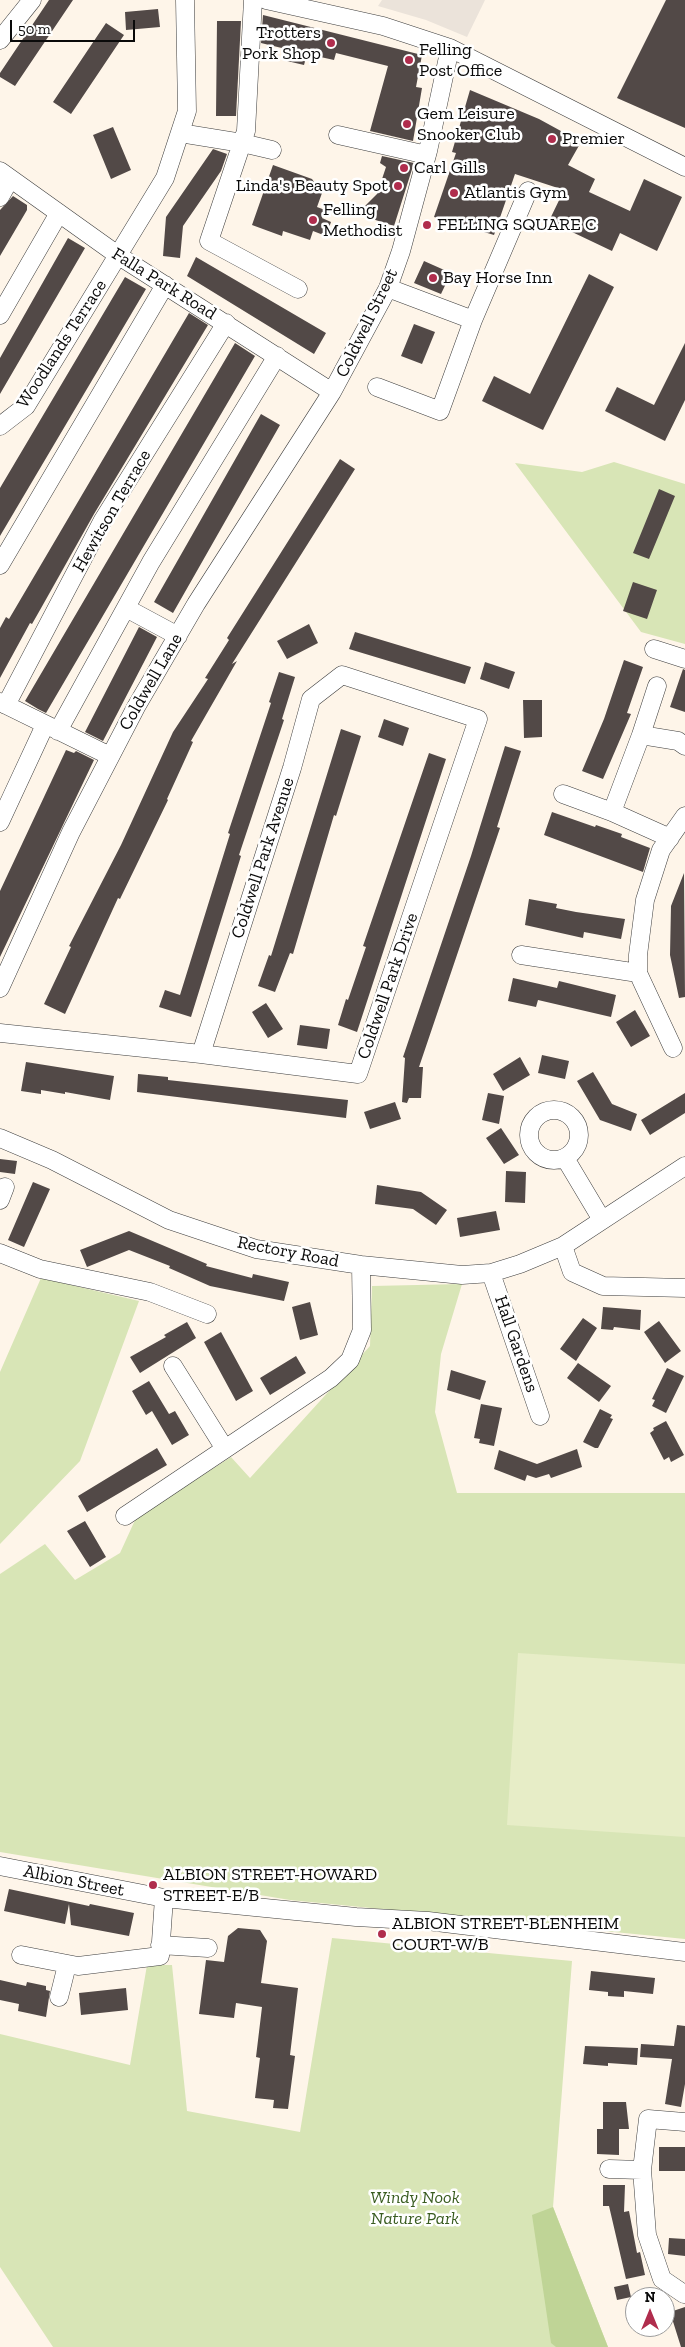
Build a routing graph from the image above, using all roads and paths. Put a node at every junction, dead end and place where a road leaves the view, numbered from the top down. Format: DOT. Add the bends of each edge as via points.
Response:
graph roads {
  1 [pos="32,0"];
  2 [pos="185,0"];
  3 [pos="253,0"];
  4 [pos="266,0"];
  5 [pos="289,3"];
  6 [pos="322,6"];
  7 [pos="0,40"];
  8 [pos="450,48"];
  9 [pos="180,133"];
  10 [pos="338,135"];
  11 [pos="242,143"];
  12 [pos="272,150"];
  13 [pos="427,154"];
  14 [pos="685,167"];
  15 [pos="5,175"];
  16 [pos="528,191"];
  17 [pos="0,197"];
  18 [pos="59,213"];
  19 [pos="119,256"];
  20 [pos="165,285"];
  21 [pos="388,288"];
  22 [pos="298,290"];
  23 [pos="0,315"];
  24 [pos="473,320"];
  25 [pos="226,323"];
  26 [pos="277,356"];
  27 [pos="377,387"];
  28 [pos="332,392"];
  29 [pos="0,426"];
  30 [pos="0,565"];
  31 [pos="126,608"];
  32 [pos="178,636"];
  33 [pos="654,649"];
  34 [pos="685,659"];
  35 [pos="342,675"];
  36 [pos="657,686"];
  37 [pos="3,704"];
  38 [pos="52,728"];
  39 [pos="641,735"];
  40 [pos="685,746"];
  41 [pos="110,756"];
  42 [pos="563,794"];
  43 [pos="612,812"];
  44 [pos="685,816"];
  45 [pos="0,822"];
  46 [pos="670,838"];
  47 [pos="521,956"];
  48 [pos="638,973"];
  49 [pos="0,988"];
  50 [pos="0,1033"];
  51 [pos="673,1048"];
  52 [pos="201,1054"];
  53 [pos="0,1138"];
  54 [pos="565,1158"];
  55 [pos="685,1166"];
  56 [pos="602,1220"];
  57 [pos="563,1246"];
  58 [pos="0,1253"];
  59 [pos="360,1265"];
  60 [pos="491,1273"];
  61 [pos="685,1288"];
  62 [pos="207,1314"];
  63 [pos="173,1366"];
  64 [pos="540,1416"];
  65 [pos="225,1449"];
  66 [pos="125,1516"];
  67 [pos="0,1866"];
  68 [pos="164,1898"];
  69 [pos="208,1948"];
  70 [pos="160,1950"];
  71 [pos="685,1952"];
  72 [pos="21,1955"];
  73 [pos="66,1964"];
  74 [pos="59,1997"];
  75 [pos="685,2122"];
  76 [pos="609,2169"];
  77 [pos="642,2170"];
  78 [pos="684,2294"];
  1 -- 7 [label="street"];
  2 -- 9 [label="street, Woodlands Terrace" via="187,111"];
  3 -- 11 [label="street" via="246,131"];
  4 -- 5 [label="street"];
  5 -- 6 [label="street"];
  6 -- 8 [label="street"];
  8 -- 13 [label="street, Coldwell Street"];
  8 -- 14 [label="street"];
  9 -- 11 [label="street"];
  9 -- 19 [label="street, Woodlands Terrace" via="165,178"];
  10 -- 13 [label="street"];
  11 -- 12 [label="street"];
  11 -- 22 [label="street" via="209,241"];
  13 -- 21 [label="street, Coldwell Street"];
  15 -- 17 [label="street"];
  15 -- 18 [label="street, Falla Park Road"];
  16 -- 24 [label="street"];
  18 -- 19 [label="street, Falla Park Road"];
  18 -- 23 [label="street"];
  19 -- 20 [label="street, Falla Park Road"];
  19 -- 29 [label="street, Woodlands Terrace" via="26,406"];
  20 -- 25 [label="street, Falla Park Road"];
  20 -- 30 [label="street"];
  21 -- 24 [label="street"];
  21 -- 28 [label="street, Coldwell Street"];
  24 -- 27 [label="street" via="440,411"];
  25 -- 26 [label="street, Falla Park Road"];
  25 -- 37 [label="street, Hewitson Terrace" via="103,520"];
  26 -- 28 [label="street, Falla Park Road"];
  26 -- 31 [label="street"];
  28 -- 32 [label="street, Coldwell Lane"];
  31 -- 32 [label="street"];
  31 -- 38 [label="street"];
  32 -- 41 [label="street, Coldwell Lane"];
  33 -- 34 [label="street"];
  35 -- 52 [label="street, Coldwell Park Avenue" via="311,699"];
  35 -- 52 [label="street, Coldwell Park Drive" via="478,719 358,1074"];
  36 -- 39 [label="street"];
  37 -- 38 [label="street"];
  38 -- 41 [label="street"];
  38 -- 45 [label="street"];
  39 -- 40 [label="street" via="678,741"];
  39 -- 43 [label="street"];
  41 -- 49 [label="street, Coldwell Lane" via="71,832"];
  42 -- 43 [label="street"];
  43 -- 46 [label="street"];
  44 -- 46 [label="street"];
  46 -- 48 [label="street" via="661,850 645,900"];
  47 -- 48 [label="street"];
  48 -- 51 [label="street"];
  50 -- 52 [label="street, Coldwell Park Drive"];
  53 -- 59 [label="street, Rectory Road" via="52,1160 168,1220 256,1249"];
  54 -- 56 [label="street"];
  55 -- 56 [label="street, Rectory Road"];
  56 -- 57 [label="street, Rectory Road"];
  57 -- 60 [label="street, Rectory Road"];
  57 -- 61 [label="street" via="572,1272 603,1286"];
  58 -- 62 [label="street" via="40,1269 150,1292"];
  59 -- 60 [label="street, Rectory Road" via="462,1275"];
  59 -- 65 [label="street" via="362,1330 350,1360 331,1378"];
  60 -- 64 [label="street, Hall Gardens"];
  63 -- 65 [label="street"];
  65 -- 66 [label="street"];
  67 -- 68 [label="street, Albion Street"];
  68 -- 70 [label="street"];
  68 -- 71 [label="street, Albion Street" via="428,1921"];
  69 -- 70 [label="street"];
  70 -- 73 [label="street" via="78,1966"];
  72 -- 73 [label="street"];
  73 -- 74 [label="street"];
  75 -- 77 [label="street" via="648,2119"];
  76 -- 77 [label="street"];
  77 -- 78 [label="street" via="647,2235 662,2280"];
}
